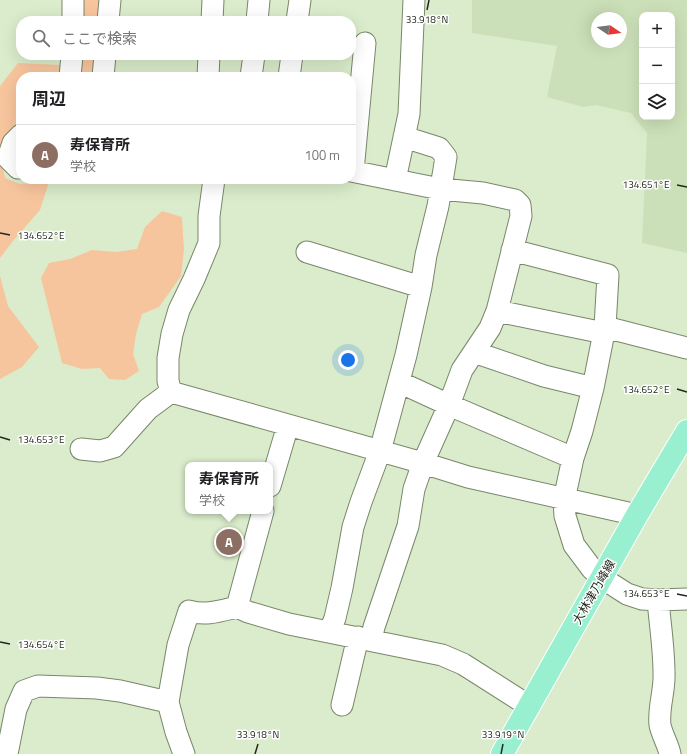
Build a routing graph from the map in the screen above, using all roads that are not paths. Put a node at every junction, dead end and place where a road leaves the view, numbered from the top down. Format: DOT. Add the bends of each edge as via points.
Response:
graph roads {
  1 [pos="73,0"];
  2 [pos="110,0"];
  3 [pos="213,0"];
  4 [pos="259,0"];
  5 [pos="300,0"];
  6 [pos="414,0"];
  7 [pos="73,16"];
  8 [pos="108,16"];
  9 [pos="212,16"];
  10 [pos="257,16"];
  11 [pos="298,16"];
  12 [pos="365,43"];
  13 [pos="72,60"];
  14 [pos="105,60"];
  15 [pos="209,60"];
  16 [pos="253,60"];
  17 [pos="291,60"];
  18 [pos="70,72"];
  19 [pos="103,72"];
  20 [pos="208,72"];
  21 [pos="252,72"];
  22 [pos="290,72"];
  23 [pos="356,132"];
  24 [pos="404,137"];
  25 [pos="16,140"];
  26 [pos="16,166"];
  27 [pos="356,172"];
  28 [pos="395,180"];
  29 [pos="213,184"];
  30 [pos="440,189"];
  31 [pos="512,250"];
  32 [pos="307,252"];
  33 [pos="422,287"];
  34 [pos="497,311"];
  35 [pos="604,330"];
  36 [pos="687,348"];
  37 [pos="474,352"];
  38 [pos="399,382"];
  39 [pos="593,388"];
  40 [pos="171,392"];
  41 [pos="449,406"];
  42 [pos="288,425"];
  43 [pos="687,431"];
  44 [pos="81,449"];
  45 [pos="380,451"];
  46 [pos="573,458"];
  47 [pos="423,463"];
  48 [pos="273,476"];
  49 [pos="564,500"];
  50 [pos="262,514"];
  51 [pos="637,516"];
  52 [pos="602,578"];
  53 [pos="687,599"];
  54 [pos="658,600"];
  55 [pos="237,607"];
  56 [pos="330,631"];
  57 [pos="365,639"];
  58 [pos="168,702"];
  59 [pos="342,705"];
  60 [pos="529,706"];
  61 [pos="8,754"];
  62 [pos="184,754"];
  63 [pos="502,754"];
  64 [pos="670,754"];
  1 -- 7 [label="street"];
  2 -- 8 [label="street"];
  3 -- 9 [label="street"];
  4 -- 10 [label="street"];
  5 -- 11 [label="street"];
  6 -- 24 [label="street" via="409,114"];
  12 -- 23 [label="street"];
  13 -- 18 [label="street"];
  14 -- 19 [label="street"];
  15 -- 20 [label="street"];
  16 -- 21 [label="street"];
  17 -- 22 [label="street"];
  24 -- 28 [label="street"];
  24 -- 30 [label="street" via="439,148 446,156"];
  25 -- 26 [label="street" via="8,158"];
  27 -- 28 [label="street"];
  28 -- 30 [label="street"];
  29 -- 40 [label="street" via="209,243 179,310 172,334 168,358 168,381"];
  30 -- 31 [label="street" via="483,193 515,200 520,205 520,216"];
  30 -- 33 [label="street"];
  31 -- 34 [label="street"];
  31 -- 35 [label="street" via="608,275"];
  32 -- 33 [label="street"];
  33 -- 38 [label="street"];
  34 -- 35 [label="street"];
  34 -- 37 [label="street" via="490,328"];
  35 -- 36 [label="street"];
  35 -- 39 [label="street"];
  37 -- 39 [label="street" via="544,376"];
  37 -- 41 [label="street" via="462,370"];
  38 -- 41 [label="street"];
  38 -- 45 [label="street"];
  39 -- 46 [label="street"];
  40 -- 42 [label="street"];
  40 -- 44 [label="street" via="148,409 114,447 100,451"];
  41 -- 46 [label="street"];
  41 -- 47 [label="street"];
  42 -- 45 [label="street"];
  42 -- 48 [label="street"];
  43 -- 51 [label="main road, 大林津乃峰線"];
  45 -- 47 [label="street"];
  45 -- 56 [label="street" via="353,527 342,588"];
  46 -- 49 [label="street"];
  47 -- 49 [label="street" via="468,478"];
  47 -- 57 [label="street" via="414,489 408,526 374,627"];
  49 -- 51 [label="street"];
  49 -- 52 [label="street" via="565,516 574,545"];
  50 -- 55 [label="street"];
  51 -- 52 [label="main road, 大林津乃峰線"];
  52 -- 54 [label="street" via="627,594 642,599"];
  52 -- 60 [label="main road, 大林津乃峰線"];
  53 -- 54 [label="street"];
  54 -- 64 [label="street" via="664,675 660,726"];
  55 -- 56 [label="street" via="289,624"];
  55 -- 58 [label="street" via="212,613 200,614 189,611 178,644"];
  56 -- 57 [label="street"];
  57 -- 59 [label="street"];
  57 -- 60 [label="street" via="442,655 463,664"];
  58 -- 61 [label="street" via="97,688 38,686 24,691 16,709"];
  58 -- 62 [label="street"];
  60 -- 63 [label="main road, 大林津乃峰線"];
}
